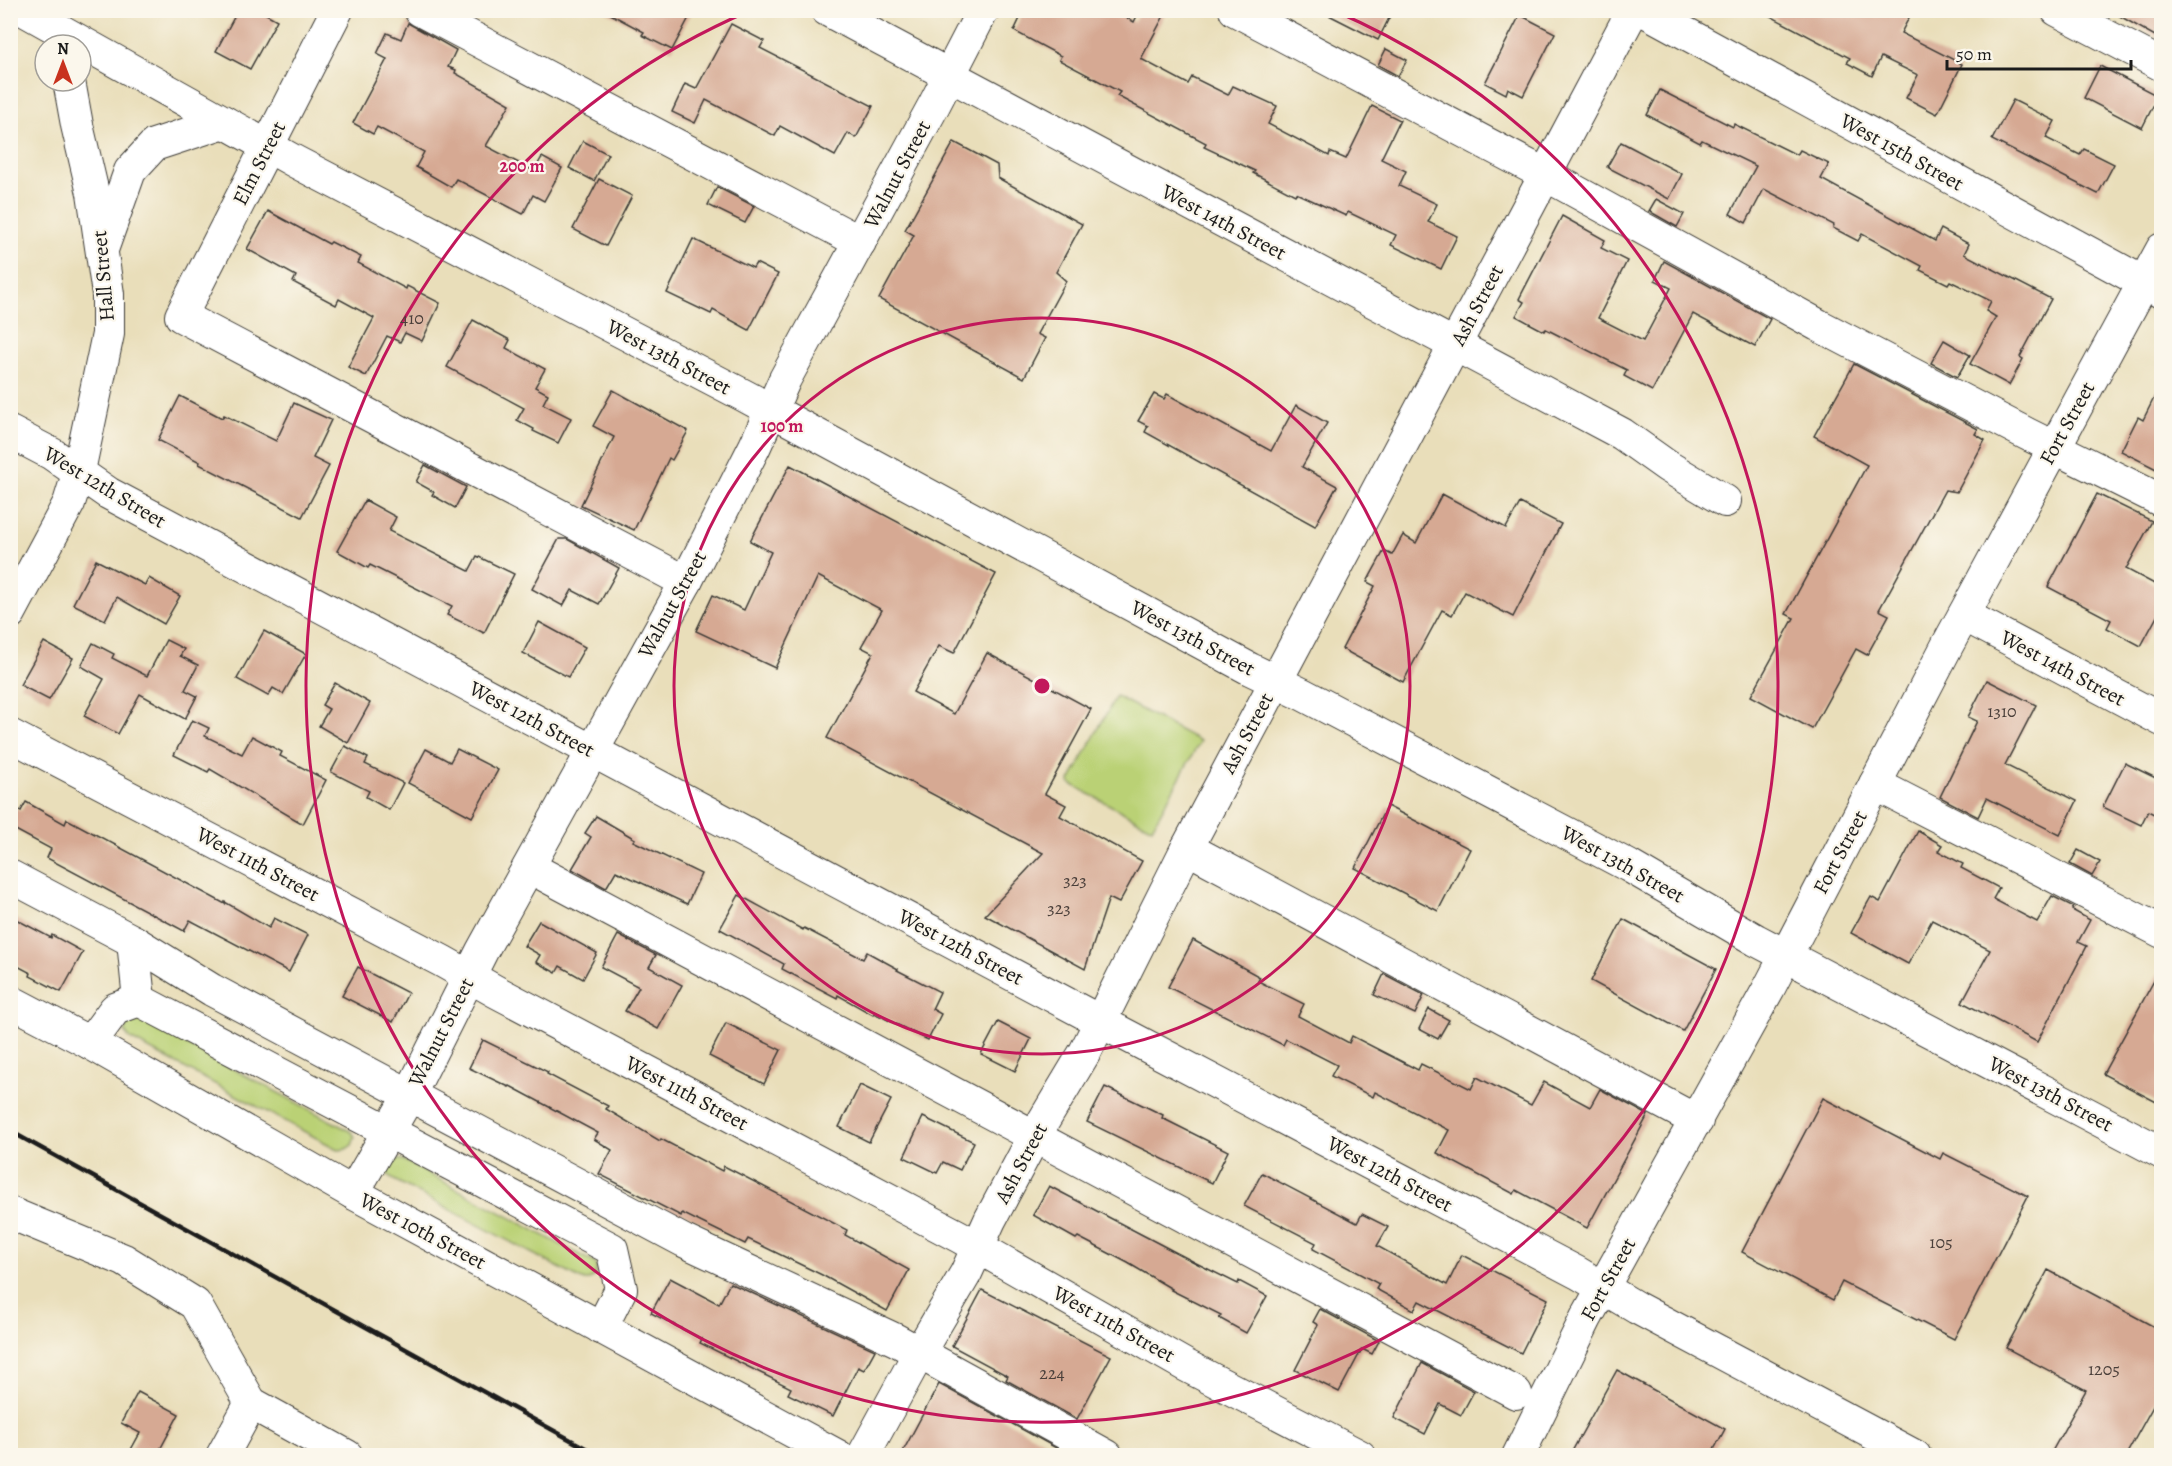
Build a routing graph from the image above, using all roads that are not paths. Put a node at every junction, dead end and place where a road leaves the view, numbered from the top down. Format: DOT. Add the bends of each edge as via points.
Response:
graph roads {
  1 [pos="24,10"];
  2 [pos="337,10"];
  3 [pos="420,10"];
  4 [pos="827,10"];
  5 [pos="983,10"];
  6 [pos="1235,10"];
  7 [pos="1632,10"];
  8 [pos="1643,10"];
  9 [pos="2057,10"];
  10 [pos="60,28"];
  11 [pos="2162,65"];
  12 [pos="949,74"];
  13 [pos="71,93"];
  14 [pos="224,122"];
  15 [pos="268,146"];
  16 [pos="1546,175"];
  17 [pos="860,242"];
  18 [pos="2162,249"];
  19 [pos="102,250"];
  20 [pos="2153,288"];
  21 [pos="1455,345"];
  22 [pos="771,411"];
  23 [pos="10,432"];
  24 [pos="2053,447"];
  25 [pos="79,471"];
  26 [pos="1725,501"];
  27 [pos="2162,501"];
  28 [pos="686,582"];
  29 [pos="10,614"];
  30 [pos="1964,615"];
  31 [pos="1275,680"];
  32 [pos="2162,720"];
  33 [pos="10,735"];
  34 [pos="592,751"];
  35 [pos="1875,784"];
  36 [pos="1187,848"];
  37 [pos="529,867"];
  38 [pos="10,876"];
  39 [pos="2162,932"];
  40 [pos="133,941"];
  41 [pos="1786,955"];
  42 [pos="469,975"];
  43 [pos="139,1000"];
  44 [pos="10,1001"];
  45 [pos="1100,1021"];
  46 [pos="90,1042"];
  47 [pos="410,1094"];
  48 [pos="1697,1121"];
  49 [pos="388,1131"];
  50 [pos="1034,1137"];
  51 [pos="2162,1153"];
  52 [pos="353,1193"];
  53 [pos="10,1213"];
  54 [pos="979,1247"];
  55 [pos="1603,1288"];
  56 [pos="602,1328"];
  57 [pos="919,1353"];
  58 [pos="1516,1393"];
  59 [pos="251,1403"];
  60 [pos="222,1455"];
  61 [pos="347,1455"];
  62 [pos="838,1455"];
  63 [pos="863,1455"];
  64 [pos="1107,1455"];
  65 [pos="1360,1455"];
  66 [pos="1518,1455"];
  67 [pos="1915,1455"];
  1 -- 10 [label="street, West 13th Street"];
  2 -- 15 [label="street, Elm Street"];
  3 -- 17 [label="street"];
  4 -- 12 [label="street, West 14th Street"];
  5 -- 12 [label="street, Walnut Street"];
  6 -- 16 [label="street"];
  7 -- 16 [label="street, Ash Street"];
  8 -- 20 [label="street, West 15th Street"];
  9 -- 11 [label="street"];
  10 -- 14 [label="street, West 13th Street"];
  12 -- 17 [label="street, Walnut Street"];
  12 -- 21 [label="street, West 14th Street"];
  13 -- 19 [label="street, Hall Street"];
  14 -- 15 [label="street, West 13th Street"];
  14 -- 19 [label="street" via="154,145 130,171"];
  15 -- 22 [label="street, West 13th Street"];
  15 -- 28 [label="street, Elm Street" via="181,316"];
  16 -- 21 [label="street, Ash Street"];
  16 -- 24 [label="street" via="1818,325"];
  17 -- 22 [label="street, Walnut Street"];
  18 -- 20 [label="street, Fort Street"];
  19 -- 25 [label="street, Hall Street" via="108,334"];
  20 -- 24 [label="street, Fort Street"];
  21 -- 26 [label="street, West 14th Street" via="1622,434"];
  21 -- 31 [label="street, Ash Street"];
  22 -- 28 [label="street, Walnut Street"];
  22 -- 31 [label="street, West 13th Street"];
  23 -- 25 [label="street, West 12th Street"];
  24 -- 27 [label="street"];
  24 -- 30 [label="street, Fort Street"];
  25 -- 29 [label="street" via="69,504"];
  25 -- 34 [label="street, West 12th Street" via="108,493"];
  28 -- 34 [label="street, Walnut Street"];
  30 -- 32 [label="street, West 14th Street"];
  30 -- 35 [label="street, Fort Street"];
  31 -- 36 [label="street, Ash Street"];
  31 -- 41 [label="street, West 13th Street" via="1629,866"];
  33 -- 42 [label="street, West 11th Street"];
  34 -- 37 [label="street, Walnut Street"];
  34 -- 45 [label="street, West 12th Street"];
  35 -- 39 [label="street"];
  35 -- 41 [label="street, Fort Street"];
  36 -- 45 [label="street, Ash Street"];
  36 -- 48 [label="street"];
  37 -- 42 [label="street, Walnut Street"];
  37 -- 50 [label="street"];
  38 -- 40 [label="street"];
  40 -- 43 [label="street"];
  40 -- 47 [label="street" via="212,990"];
  41 -- 48 [label="street, Fort Street"];
  41 -- 51 [label="street, West 13th Street"];
  42 -- 47 [label="street, Walnut Street"];
  42 -- 54 [label="street, West 11th Street"];
  43 -- 46 [label="street" via="115,1009"];
  43 -- 49 [label="street"];
  44 -- 46 [label="street, West 10th Street"];
  45 -- 50 [label="street, Ash Street"];
  45 -- 55 [label="street, West 12th Street"];
  46 -- 52 [label="street, West 10th Street"];
  47 -- 49 [label="street, Walnut Street"];
  47 -- 57 [label="street" via="684,1241"];
  48 -- 55 [label="street, Fort Street"];
  49 -- 52 [label="street, Walnut Street"];
  49 -- 56 [label="street" via="612,1249 621,1289"];
  50 -- 54 [label="street, Ash Street"];
  50 -- 58 [label="street"];
  52 -- 56 [label="street, West 10th Street"];
  53 -- 59 [label="street" via="124,1260 195,1304"];
  54 -- 57 [label="street, Ash Street"];
  54 -- 65 [label="street, West 11th Street" via="1185,1365"];
  55 -- 66 [label="street, Fort Street"];
  55 -- 67 [label="street, West 12th Street"];
  56 -- 62 [label="street, West 10th Street"];
  57 -- 63 [label="street, Ash Street"];
  57 -- 64 [label="street"];
  59 -- 60 [label="street"];
  59 -- 61 [label="street"];
}
